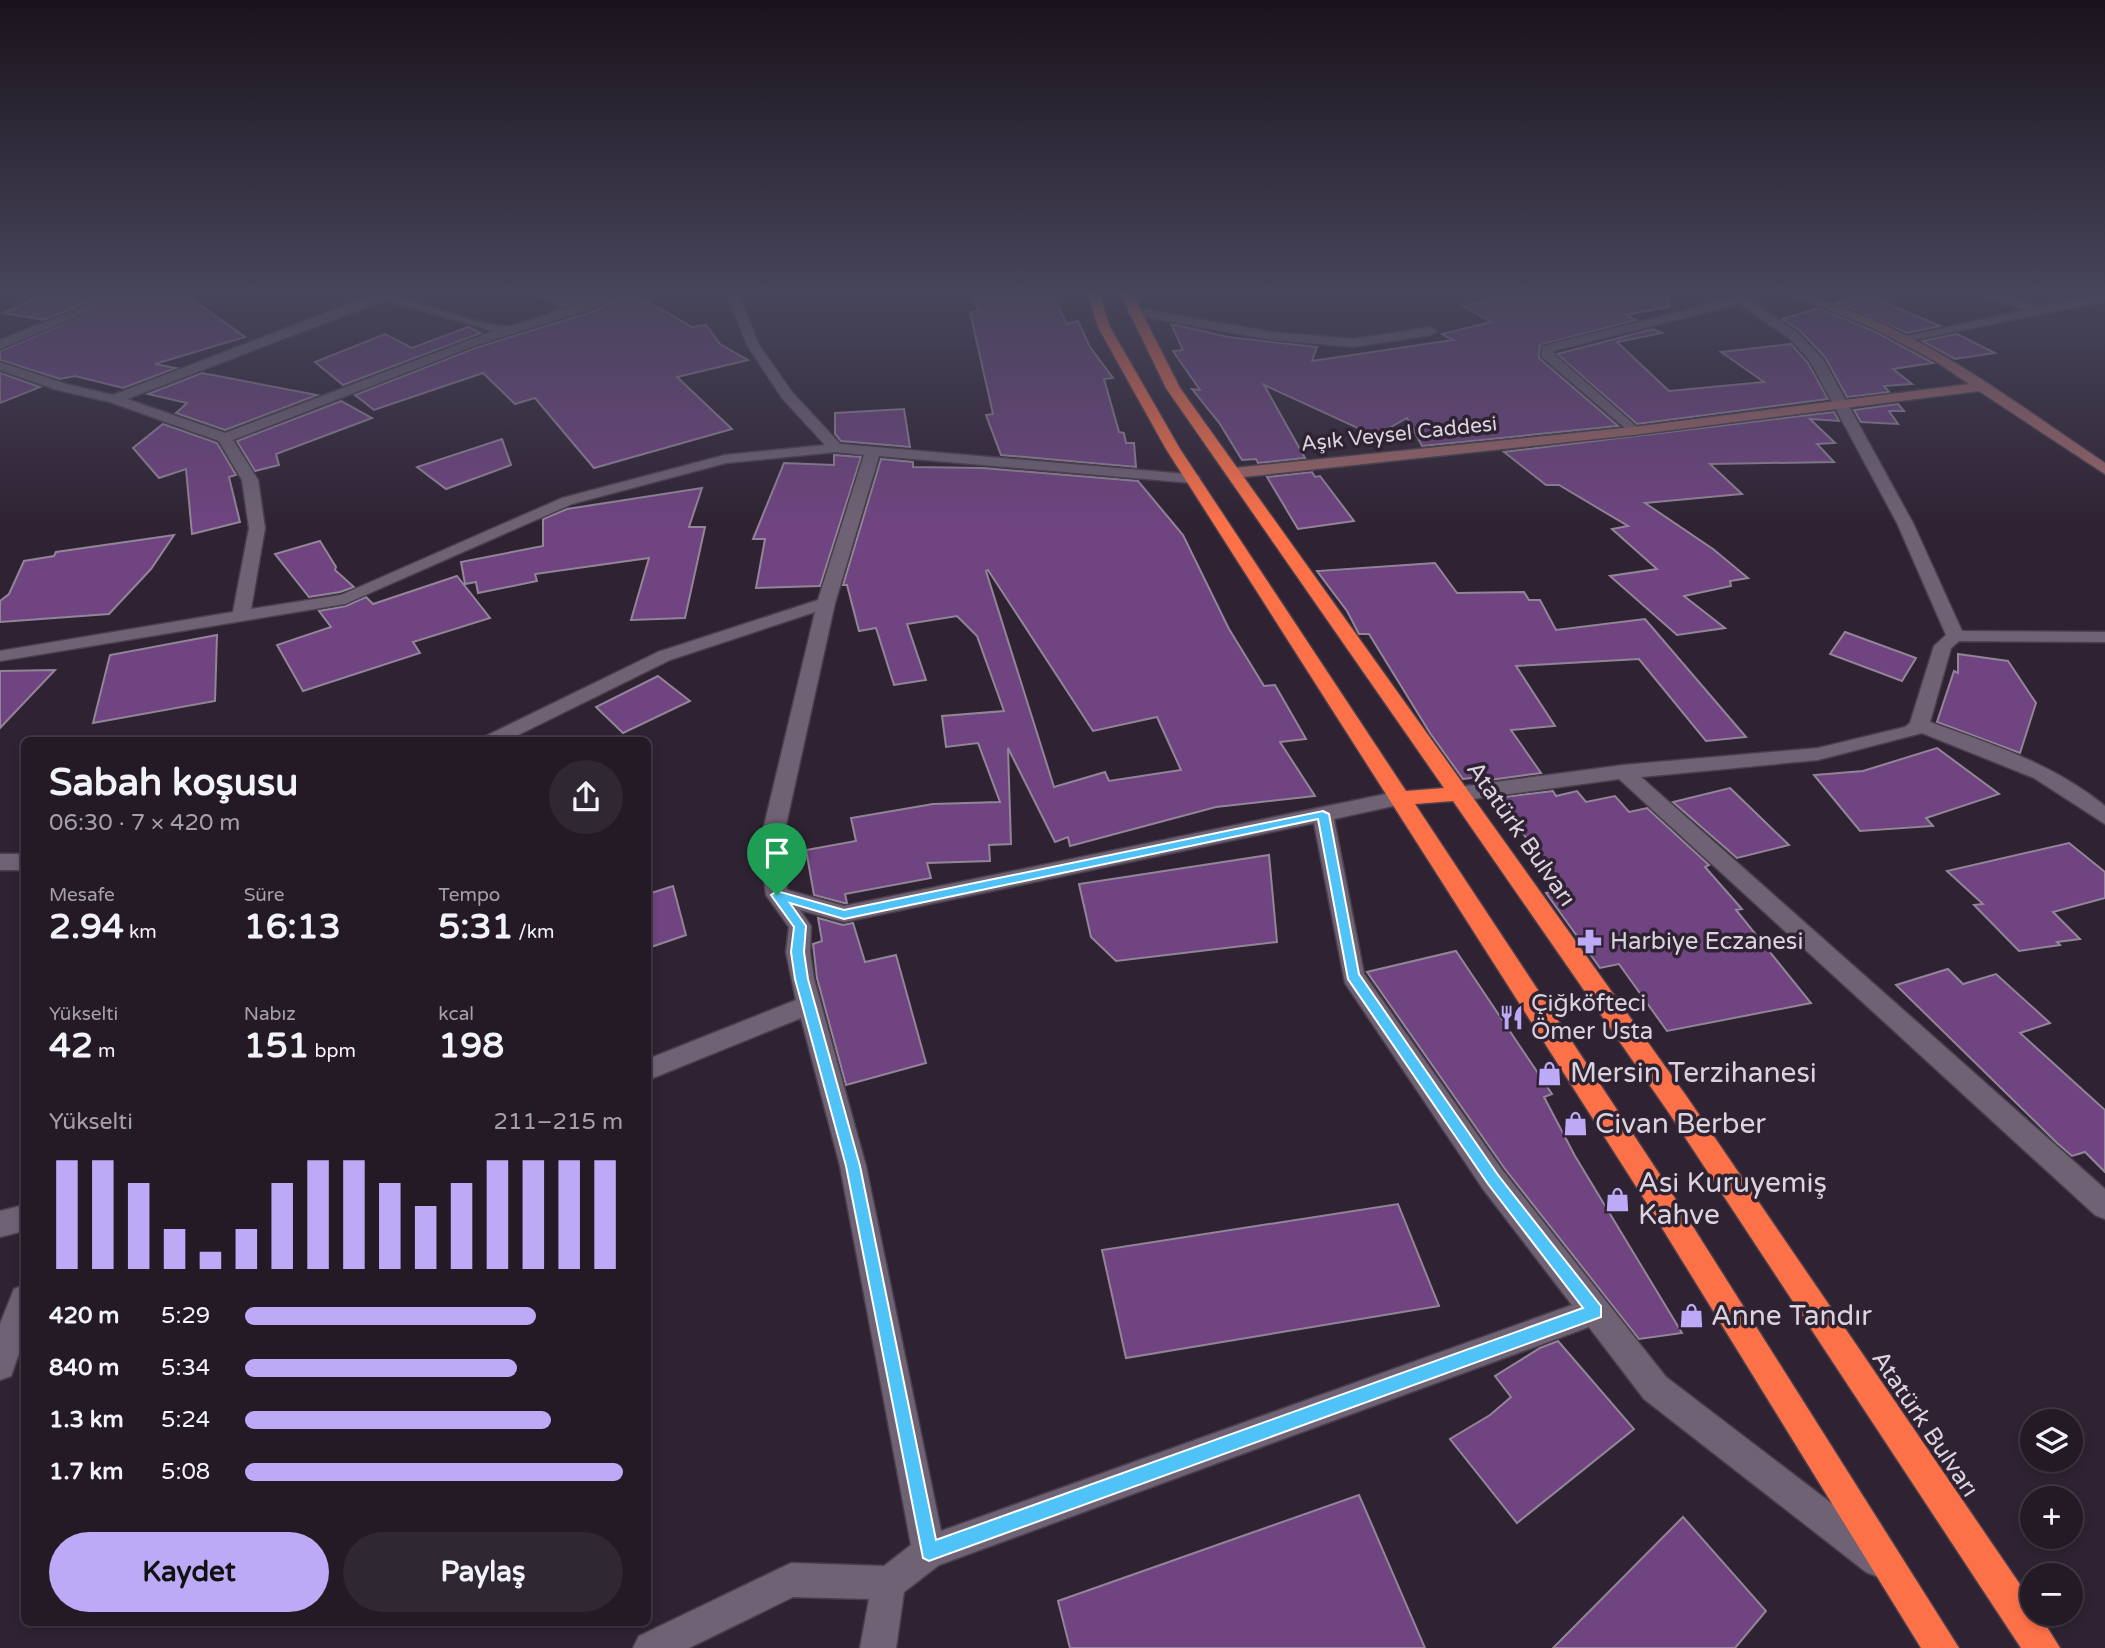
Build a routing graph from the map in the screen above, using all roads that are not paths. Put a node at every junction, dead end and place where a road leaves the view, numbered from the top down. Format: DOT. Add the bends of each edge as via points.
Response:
graph roads {
  1 [pos="4,370"];
  2 [pos="190,370"];
  3 [pos="397,370"];
  4 [pos="770,370"];
  5 [pos="1146,370"];
  6 [pos="1160,370"];
  7 [pos="1564,370"];
  8 [pos="1822,370"];
  9 [pos="1958,370"];
  10 [pos="1985,386"];
  11 [pos="114,399"];
  12 [pos="1841,404"];
  13 [pos="1633,431"];
  14 [pos="225,438"];
  15 [pos="836,448"];
  16 [pos="873,450"];
  17 [pos="2105,470"];
  18 [pos="1234,473"];
  19 [pos="1192,478"];
  20 [pos="826,603"];
  21 [pos="241,618"];
  22 [pos="1955,636"];
  23 [pos="2105,637"];
  24 [pos="0,656"];
  25 [pos="1919,725"];
  26 [pos="499,737"];
  27 [pos="1623,772"];
  28 [pos="1458,794"];
  29 [pos="1400,798"];
  30 [pos="1323,814"];
  31 [pos="2105,817"];
  32 [pos="13,862"];
  33 [pos="0,881"];
  34 [pos="777,895"];
  35 [pos="810,1004"];
  36 [pos="651,1069"];
  37 [pos="2105,1206"];
  38 [pos="21,1219"];
  39 [pos="0,1224"];
  40 [pos="21,1307"];
  41 [pos="1595,1311"];
  42 [pos="0,1365"];
  43 [pos="929,1552"];
  44 [pos="1895,1573"];
  45 [pos="888,1583"];
  46 [pos="651,1648"];
  47 [pos="877,1648"];
  48 [pos="1941,1648"];
  49 [pos="2042,1648"];
  1 -- 11 [label="street"];
  2 -- 11 [label="street"];
  3 -- 14 [label="street"];
  4 -- 15 [label="street" via="787,396"];
  5 -- 19 [label="highway, Atatürk Bulvarı"];
  6 -- 18 [label="highway, Atatürk Bulvarı"];
  7 -- 13 [label="street"];
  8 -- 12 [label="street"];
  9 -- 10 [label="street"];
  10 -- 12 [label="street, Aşık Veysel Caddesi"];
  10 -- 17 [label="street"];
  11 -- 14 [label="street"];
  12 -- 13 [label="street, Aşık Veysel Caddesi"];
  12 -- 22 [label="street" via="1905,523"];
  13 -- 18 [label="street, Aşık Veysel Caddesi"];
  14 -- 21 [label="street" via="250,480 257,528"];
  15 -- 16 [label="street"];
  15 -- 21 [label="street" via="725,459 567,501 345,599"];
  16 -- 19 [label="street"];
  16 -- 20 [label="street"];
  18 -- 28 [label="highway, Atatürk Bulvarı"];
  19 -- 29 [label="highway, Atatürk Bulvarı"];
  20 -- 26 [label="street" via="664,656"];
  20 -- 34 [label="street" via="771,843"];
  21 -- 24 [label="street"];
  22 -- 23 [label="street"];
  22 -- 25 [label="street" via="1943,646"];
  25 -- 27 [label="street" via="1912,732 1818,754"];
  25 -- 31 [label="street" via="2026,766 2090,803"];
  27 -- 28 [label="street"];
  27 -- 37 [label="street"];
  28 -- 29 [label="highway"];
  28 -- 49 [label="highway, Atatürk Bulvarı" via="1678,1105"];
  29 -- 30 [label="street"];
  29 -- 44 [label="highway, Atatürk Bulvarı"];
  30 -- 34 [label="street" via="844,915"];
  30 -- 41 [label="street" via="1353,976 1493,1180"];
  32 -- 33 [label="street"];
  34 -- 35 [label="street" via="800,926 798,952"];
  35 -- 36 [label="street"];
  35 -- 43 [label="street" via="853,1166"];
  38 -- 39 [label="street"];
  40 -- 42 [label="street"];
  41 -- 43 [label="street"];
  41 -- 44 [label="street" via="1655,1388"];
  43 -- 45 [label="street"];
  44 -- 48 [label="highway, Atatürk Bulvarı"];
  45 -- 46 [label="street" via="790,1580"];
  45 -- 47 [label="street"];
}
